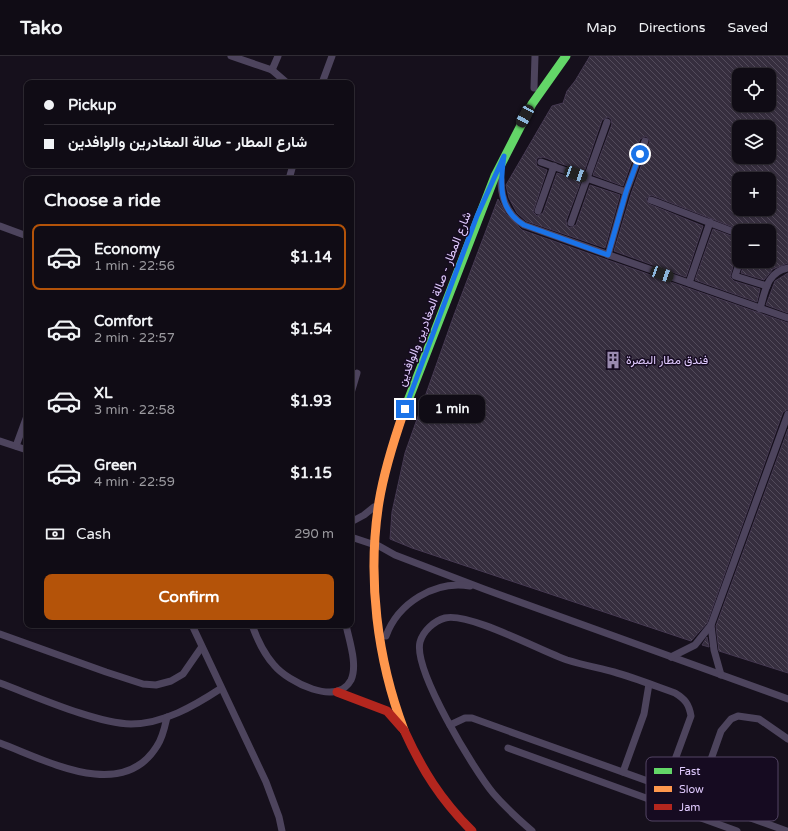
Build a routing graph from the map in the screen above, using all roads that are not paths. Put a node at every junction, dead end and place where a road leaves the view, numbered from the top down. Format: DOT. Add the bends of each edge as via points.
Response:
graph roads {
  1 [pos="231,56"];
  2 [pos="278,56"];
  3 [pos="332,56"];
  4 [pos="535,56"];
  5 [pos="566,56"];
  6 [pos="272,70"];
  7 [pos="284,80"];
  8 [pos="323,80"];
  9 [pos="532,104"];
  10 [pos="607,122"];
  11 [pos="645,141"];
  12 [pos="504,156"];
  13 [pos="541,162"];
  14 [pos="554,166"];
  15 [pos="587,178"];
  16 [pos="626,192"];
  17 [pos="651,200"];
  18 [pos="538,211"];
  19 [pos="710,222"];
  20 [pos="571,223"];
  21 [pos="0,226"];
  22 [pos="732,231"];
  23 [pos="24,235"];
  24 [pos="608,255"];
  25 [pos="738,268"];
  26 [pos="788,268"];
  27 [pos="689,283"];
  28 [pos="767,286"];
  29 [pos="760,309"];
  30 [pos="788,318"];
  31 [pos="357,373"];
  32 [pos="354,383"];
  33 [pos="788,414"];
  34 [pos="24,424"];
  35 [pos="0,441"];
  36 [pos="16,446"];
  37 [pos="24,449"];
  38 [pos="379,500"];
  39 [pos="354,520"];
  40 [pos="354,538"];
  41 [pos="374,544"];
  42 [pos="484,589"];
  43 [pos="711,625"];
  44 [pos="193,628"];
  45 [pos="253,628"];
  46 [pos="347,628"];
  47 [pos="0,634"];
  48 [pos="382,647"];
  49 [pos="201,648"];
  50 [pos="671,657"];
  51 [pos="722,675"];
  52 [pos="0,683"];
  53 [pos="649,684"];
  54 [pos="220,689"];
  55 [pos="337,692"];
  56 [pos="788,699"];
  57 [pos="167,717"];
  58 [pos="450,725"];
  59 [pos="788,739"];
  60 [pos="410,742"];
  61 [pos="0,743"];
  62 [pos="508,748"];
  63 [pos="676,757"];
  64 [pos="712,757"];
  65 [pos="623,772"];
  66 [pos="646,780"];
  67 [pos="438,793"];
  68 [pos="646,798"];
  69 [pos="709,821"];
  70 [pos="760,821"];
  71 [pos="456,825"];
  72 [pos="282,831"];
  73 [pos="472,831"];
  74 [pos="532,831"];
  75 [pos="737,831"];
  76 [pos="787,831"];
  1 -- 6 [label="lane"];
  2 -- 6 [label="lane"];
  3 -- 8 [label="lane"];
  4 -- 9 [label="lane"];
  5 -- 9 [label="highway, شارع المطار - صالة المغادرين والوافدين"];
  6 -- 7 [label="lane"];
  9 -- 12 [label="highway, شارع المطار - صالة المغادرين والوافدين"];
  10 -- 15 [label="lane"];
  11 -- 16 [label="lane"];
  12 -- 24 [label="lane" via="501,192 507,209 517,221"];
  12 -- 38 [label="highway, شارع المطار - صالة المغادرين والوافدين" via="477,216 405,409"];
  13 -- 14 [label="lane"];
  14 -- 15 [label="lane"];
  14 -- 18 [label="lane"];
  15 -- 16 [label="lane"];
  15 -- 20 [label="lane"];
  16 -- 24 [label="lane"];
  17 -- 19 [label="lane"];
  19 -- 22 [label="lane"];
  19 -- 27 [label="lane"];
  21 -- 23 [label="lane"];
  24 -- 27 [label="lane"];
  25 -- 28 [label="lane" via="735,276"];
  26 -- 28 [label="lane" via="776,273 768,281"];
  27 -- 29 [label="lane"];
  28 -- 29 [label="lane"];
  29 -- 30 [label="lane"];
  31 -- 32 [label="lane"];
  33 -- 43 [label="lane"];
  34 -- 36 [label="lane"];
  35 -- 36 [label="lane"];
  36 -- 37 [label="lane"];
  38 -- 39 [label="lane" via="364,515"];
  38 -- 41 [label="highway, شارع المطار - صالة المغادرين والوافدين"];
  40 -- 41 [label="lane"];
  41 -- 42 [label="lane" via="395,555"];
  41 -- 48 [label="highway, شارع المطار - صالة المغادرين والوافدين" via="375,598"];
  42 -- 48 [label="lane" via="462,585 440,587 420,596 403,609 390,626"];
  42 -- 50 [label="lane"];
  43 -- 50 [label="lane" via="695,644"];
  43 -- 51 [label="lane" via="714,650"];
  44 -- 49 [label="lane"];
  45 -- 55 [label="lane" via="274,666 313,689 327,693"];
  46 -- 55 [label="lane" via="353,670 351,679"];
  47 -- 49 [label="lane" via="113,674 144,684 156,685 183,674"];
  48 -- 60 [label="highway, شارع المطار - صالة المغادرين والوافدين" via="390,687"];
  49 -- 54 [label="lane"];
  50 -- 51 [label="lane"];
  51 -- 56 [label="lane"];
  52 -- 57 [label="lane" via="116,722 132,724"];
  53 -- 58 [label="lane" via="616,672 567,660 472,622 446,618 432,624 425,632 420,643 420,655 429,682"];
  53 -- 63 [label="lane" via="675,692 689,706 691,716"];
  53 -- 65 [label="lane" via="644,714"];
  54 -- 57 [label="lane"];
  54 -- 72 [label="lane" via="268,788"];
  55 -- 60 [label="highway" via="387,711 398,722"];
  57 -- 61 [label="lane" via="158,746 148,758 124,772 108,775 79,772"];
  58 -- 65 [label="lane" via="465,718 472,718"];
  58 -- 74 [label="lane" via="492,792"];
  59 -- 64 [label="lane" via="759,719 738,716 731,719 721,731"];
  60 -- 67 [label="highway, شارع المطار - صالة المغادرين والوافدين"];
  62 -- 68 [label="lane"];
  65 -- 66 [label="lane"];
  67 -- 71 [label="lane"];
  67 -- 73 [label="highway, شارع المطار - صالة المغادرين والوافدين"];
  69 -- 75 [label="lane"];
  70 -- 76 [label="lane"];
}
